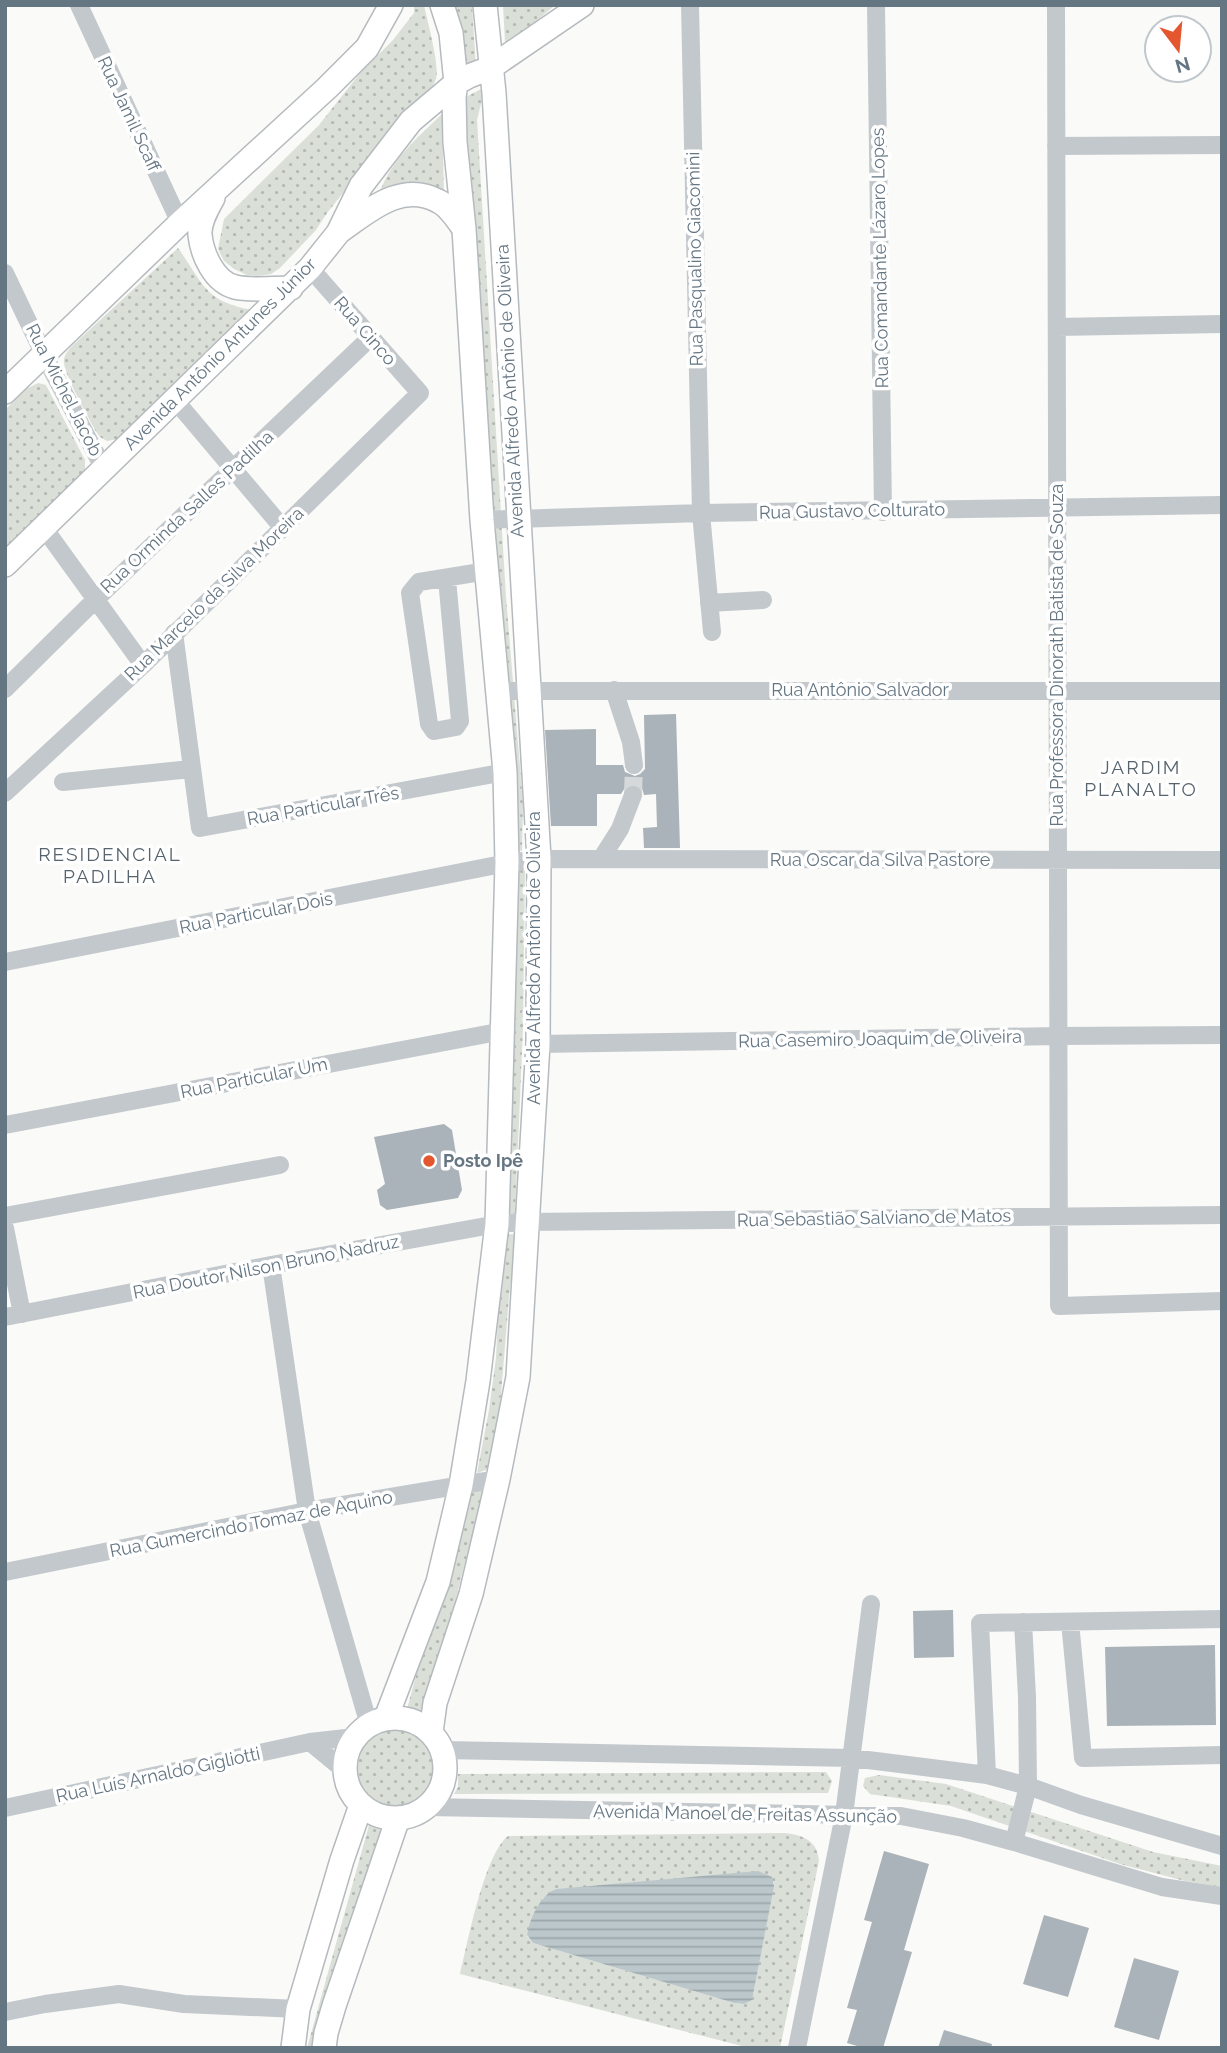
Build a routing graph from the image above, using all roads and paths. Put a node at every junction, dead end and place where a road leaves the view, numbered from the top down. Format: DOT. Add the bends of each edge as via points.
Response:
graph roads {
  1 [pos="79,5"];
  2 [pos="391,5"];
  3 [pos="442,5"];
  4 [pos="485,5"];
  5 [pos="582,5"];
  6 [pos="690,5"];
  7 [pos="876,5"];
  8 [pos="1056,5"];
  9 [pos="490,68"];
  10 [pos="456,83"];
  11 [pos="1222,145"];
  12 [pos="1056,146"];
  13 [pos="217,191"];
  14 [pos="180,223"];
  15 [pos="464,229"];
  16 [pos="338,233"];
  17 [pos="310,268"];
  18 [pos="5,273"];
  19 [pos="291,288"];
  20 [pos="1222,324"];
  21 [pos="1056,327"];
  22 [pos="371,337"];
  23 [pos="44,355"];
  24 [pos="5,392"];
  25 [pos="420,393"];
  26 [pos="175,400"];
  27 [pos="104,469"];
  28 [pos="234,469"];
  29 [pos="1222,505"];
  30 [pos="1057,509"];
  31 [pos="883,512"];
  32 [pos="701,513"];
  33 [pos="517,518"];
  34 [pos="482,520"];
  35 [pos="282,527"];
  36 [pos="44,528"];
  37 [pos="5,565"];
  38 [pos="487,571"];
  39 [pos="447,579"];
  40 [pos="96,599"];
  41 [pos="763,600"];
  42 [pos="709,603"];
  43 [pos="712,632"];
  44 [pos="174,634"];
  45 [pos="143,664"];
  46 [pos="5,689"];
  47 [pos="529,690"];
  48 [pos="614,690"];
  49 [pos="497,691"];
  50 [pos="1058,691"];
  51 [pos="1222,691"];
  52 [pos="634,765"];
  53 [pos="191,769"];
  54 [pos="505,772"];
  55 [pos="63,782"];
  56 [pos="8,785"];
  57 [pos="633,794"];
  58 [pos="539,859"];
  59 [pos="601,859"];
  60 [pos="1058,860"];
  61 [pos="1222,860"];
  62 [pos="507,863"];
  63 [pos="5,962"];
  64 [pos="503,1031"];
  65 [pos="1222,1035"];
  66 [pos="1058,1036"];
  67 [pos="538,1044"];
  68 [pos="5,1125"];
  69 [pos="280,1165"];
  70 [pos="1222,1215"];
  71 [pos="5,1216"];
  72 [pos="1059,1216"];
  73 [pos="527,1222"];
  74 [pos="497,1224"];
  75 [pos="5,1228"];
  76 [pos="271,1265"];
  77 [pos="1222,1301"];
  78 [pos="14,1316"];
  79 [pos="498,1479"];
  80 [pos="461,1485"];
  81 [pos="307,1511"];
  82 [pos="5,1572"];
  83 [pos="871,1604"];
  84 [pos="1222,1619"];
  85 [pos="1023,1622"];
  86 [pos="1070,1622"];
  87 [pos="370,1726"];
  88 [pos="437,1741"];
  89 [pos="310,1742"];
  90 [pos="1222,1755"];
  91 [pos="852,1758"];
  92 [pos="344,1770"];
  93 [pos="987,1775"];
  94 [pos="1028,1786"];
  95 [pos="361,1805"];
  96 [pos="427,1807"];
  97 [pos="5,1808"];
  98 [pos="844,1815"];
  99 [pos="398,1818"];
  100 [pos="1014,1842"];
  101 [pos="1222,1846"];
  102 [pos="1222,1896"];
  103 [pos="298,2009"];
  104 [pos="5,2012"];
  105 [pos="293,2048"];
  106 [pos="324,2048"];
  107 [pos="797,2048"];
  1 -- 14 [label="street, Rua Jamil Scaff"];
  2 -- 13 [label="main road" via="367,48"];
  3 -- 10 [label="main road, Avenida Alfredo Antônio de Oliveira" via="451,33"];
  4 -- 9 [label="main road, Avenida Alfredo Antônio de Oliveira"];
  5 -- 9 [label="main road, Avenida Antônio Antunes Júnior"];
  6 -- 32 [label="street, Rua Pasqualino Giacomini"];
  7 -- 31 [label="street, Rua Comandante Lázaro Lopes"];
  8 -- 12 [label="street, Rua Professora Dinorath Batista de Souza"];
  9 -- 10 [label="main road, Avenida Antônio Antunes Júnior"];
  9 -- 33 [label="main road, Avenida Alfredo Antônio de Oliveira"];
  10 -- 15 [label="main road, Avenida Alfredo Antônio de Oliveira" via="455,142"];
  10 -- 16 [label="main road, Avenida Antônio Antunes Júnior" via="429,103 388,149 361,186"];
  11 -- 12 [label="street"];
  12 -- 21 [label="street, Rua Professora Dinorath Batista de Souza"];
  13 -- 14 [label="main road"];
  13 -- 19 [label="main road" via="203,216 200,234 207,260 219,278 234,287"];
  14 -- 23 [label="main road"];
  15 -- 16 [label="main road" via="439,201 401,195 380,203"];
  15 -- 34 [label="main road, Avenida Alfredo Antônio de Oliveira"];
  16 -- 17 [label="main road, Avenida Antônio Antunes Júnior"];
  17 -- 19 [label="main road, Avenida Antônio Antunes Júnior"];
  17 -- 22 [label="street, Rua Cinco"];
  18 -- 23 [label="street, Rua Michel Jacob"];
  19 -- 26 [label="main road, Avenida Antônio Antunes Júnior"];
  20 -- 21 [label="street"];
  21 -- 30 [label="street, Rua Professora Dinorath Batista de Souza"];
  22 -- 25 [label="street, Rua Cinco"];
  22 -- 28 [label="street, Rua Orminda Salles Padilha"];
  23 -- 24 [label="main road"];
  23 -- 27 [label="street, Rua Michel Jacob"];
  25 -- 35 [label="street, Rua Marcelo da Silva Moreira"];
  26 -- 27 [label="main road, Avenida Antônio Antunes Júnior"];
  26 -- 28 [label="street"];
  27 -- 36 [label="main road, Avenida Antônio Antunes Júnior"];
  28 -- 35 [label="street"];
  28 -- 40 [label="street, Rua Orminda Salles Padilha"];
  29 -- 30 [label="street, Rua Gustavo Colturato"];
  30 -- 31 [label="street, Rua Gustavo Colturato"];
  30 -- 50 [label="street, Rua Professora Dinorath Batista de Souza"];
  31 -- 32 [label="street, Rua Gustavo Colturato"];
  32 -- 33 [label="street, Rua Gustavo Colturato"];
  32 -- 42 [label="street, Rua Pasqualino Giacomini"];
  33 -- 34 [label="street, Rua Gustavo Colturato"];
  33 -- 47 [label="main road, Avenida Alfredo Antônio de Oliveira"];
  34 -- 38 [label="main road, Avenida Alfredo Antônio de Oliveira"];
  35 -- 44 [label="street, Rua Marcelo da Silva Moreira"];
  36 -- 37 [label="main road, Avenida Antônio Antunes Júnior"];
  36 -- 40 [label="street"];
  38 -- 39 [label="street"];
  38 -- 49 [label="main road, Avenida Alfredo Antônio de Oliveira"];
  39 -- 39 [label="street" via="419,582 410,593 429,724 434,730 456,727 460,721"];
  40 -- 45 [label="street"];
  40 -- 46 [label="street, Rua Orminda Salles Padilha"];
  41 -- 42 [label="street"];
  42 -- 43 [label="street, Rua Pasqualino Giacomini"];
  44 -- 45 [label="street, Rua Marcelo da Silva Moreira"];
  44 -- 53 [label="street, Rua Particular Três"];
  45 -- 56 [label="street, Rua Marcelo da Silva Moreira"];
  47 -- 48 [label="street, Rua Antônio Salvador"];
  47 -- 49 [label="street, Rua Antônio Salvador"];
  47 -- 58 [label="main road, Avenida Alfredo Antônio de Oliveira"];
  48 -- 50 [label="street, Rua Antônio Salvador"];
  48 -- 52 [label="street"];
  49 -- 54 [label="main road, Avenida Alfredo Antônio de Oliveira"];
  50 -- 51 [label="street, Rua Antônio Salvador"];
  50 -- 60 [label="street, Rua Professora Dinorath Batista de Souza"];
  53 -- 54 [label="street, Rua Particular Três" via="200,828"];
  53 -- 55 [label="street"];
  54 -- 62 [label="main road, Avenida Alfredo Antônio de Oliveira"];
  57 -- 59 [label="street" via="620,829"];
  58 -- 59 [label="street, Rua Oscar da Silva Pastore"];
  58 -- 62 [label="street, Rua Particular Dois"];
  58 -- 67 [label="main road, Avenida Alfredo Antônio de Oliveira"];
  59 -- 60 [label="street, Rua Oscar da Silva Pastore"];
  60 -- 61 [label="street, Rua Oscar da Silva Pastore"];
  60 -- 66 [label="street, Rua Professora Dinorath Batista de Souza"];
  62 -- 63 [label="street, Rua Particular Dois"];
  62 -- 64 [label="main road, Avenida Alfredo Antônio de Oliveira"];
  64 -- 68 [label="street, Rua Particular Um"];
  64 -- 74 [label="main road, Avenida Alfredo Antônio de Oliveira"];
  65 -- 66 [label="street, Rua Casemiro Joaquim de Oliveira"];
  66 -- 67 [label="street, Rua Casemiro Joaquim de Oliveira"];
  66 -- 72 [label="street, Rua Professora Dinorath Batista de Souza"];
  67 -- 73 [label="main road, Avenida Alfredo Antônio de Oliveira"];
  69 -- 71 [label="street"];
  70 -- 72 [label="street, Rua Sebastião Salviano de Matos"];
  72 -- 73 [label="street, Rua Sebastião Salviano de Matos"];
  72 -- 77 [label="street, Rua Professora Dinorath Batista de Souza" via="1059,1306"];
  73 -- 74 [label="street, Rua Doutor Nilson Bruno Nadruz"];
  73 -- 79 [label="main road, Avenida Alfredo Antônio de Oliveira" via="518,1377"];
  74 -- 76 [label="street, Rua Doutor Nilson Bruno Nadruz"];
  74 -- 80 [label="main road, Avenida Alfredo Antônio de Oliveira"];
  75 -- 78 [label="street"];
  76 -- 78 [label="street, Rua Doutor Nilson Bruno Nadruz"];
  76 -- 81 [label="street"];
  79 -- 80 [label="street, Rua Gumercindo Tomaz de Aquino"];
  79 -- 88 [label="main road, Avenida Alfredo Antônio de Oliveira" via="471,1594 435,1703"];
  80 -- 81 [label="street, Rua Gumercindo Tomaz de Aquino"];
  80 -- 87 [label="main road, Avenida Alfredo Antônio de Oliveira" via="438,1583"];
  81 -- 82 [label="street, Rua Gumercindo Tomaz de Aquino"];
  81 -- 87 [label="street"];
  83 -- 91 [label="street"];
  84 -- 86 [label="street"];
  85 -- 86 [label="street"];
  85 -- 93 [label="street" via="980,1623"];
  85 -- 94 [label="street"];
  86 -- 90 [label="street" via="1083,1758"];
  87 -- 88 [label="main road" via="398,1717 421,1724"];
  87 -- 89 [label="street, Rua Luís Arnaldo Gigliotti"];
  87 -- 92 [label="main road" via="348,1749"];
  88 -- 91 [label="street" via="473,1752"];
  88 -- 96 [label="main road" via="445,1768 442,1785"];
  89 -- 92 [label="street"];
  89 -- 97 [label="street, Rua Luís Arnaldo Gigliotti"];
  91 -- 93 [label="street"];
  91 -- 98 [label="street"];
  92 -- 95 [label="main road" via="349,1789"];
  93 -- 94 [label="street"];
  94 -- 100 [label="street"];
  94 -- 101 [label="street"];
  95 -- 99 [label="main road" via="378,1815"];
  95 -- 103 [label="main road"];
  96 -- 98 [label="street, Avenida Manoel de Freitas Assunção"];
  96 -- 99 [label="main road"];
  98 -- 100 [label="street, Avenida Manoel de Freitas Assunção" via="901,1816"];
  98 -- 107 [label="street"];
  99 -- 106 [label="main road"];
  100 -- 102 [label="street, Avenida Manoel de Freitas Assunção" via="1162,1887"];
  103 -- 104 [label="street" via="184,2004 119,1994"];
  103 -- 105 [label="main road"];
}
